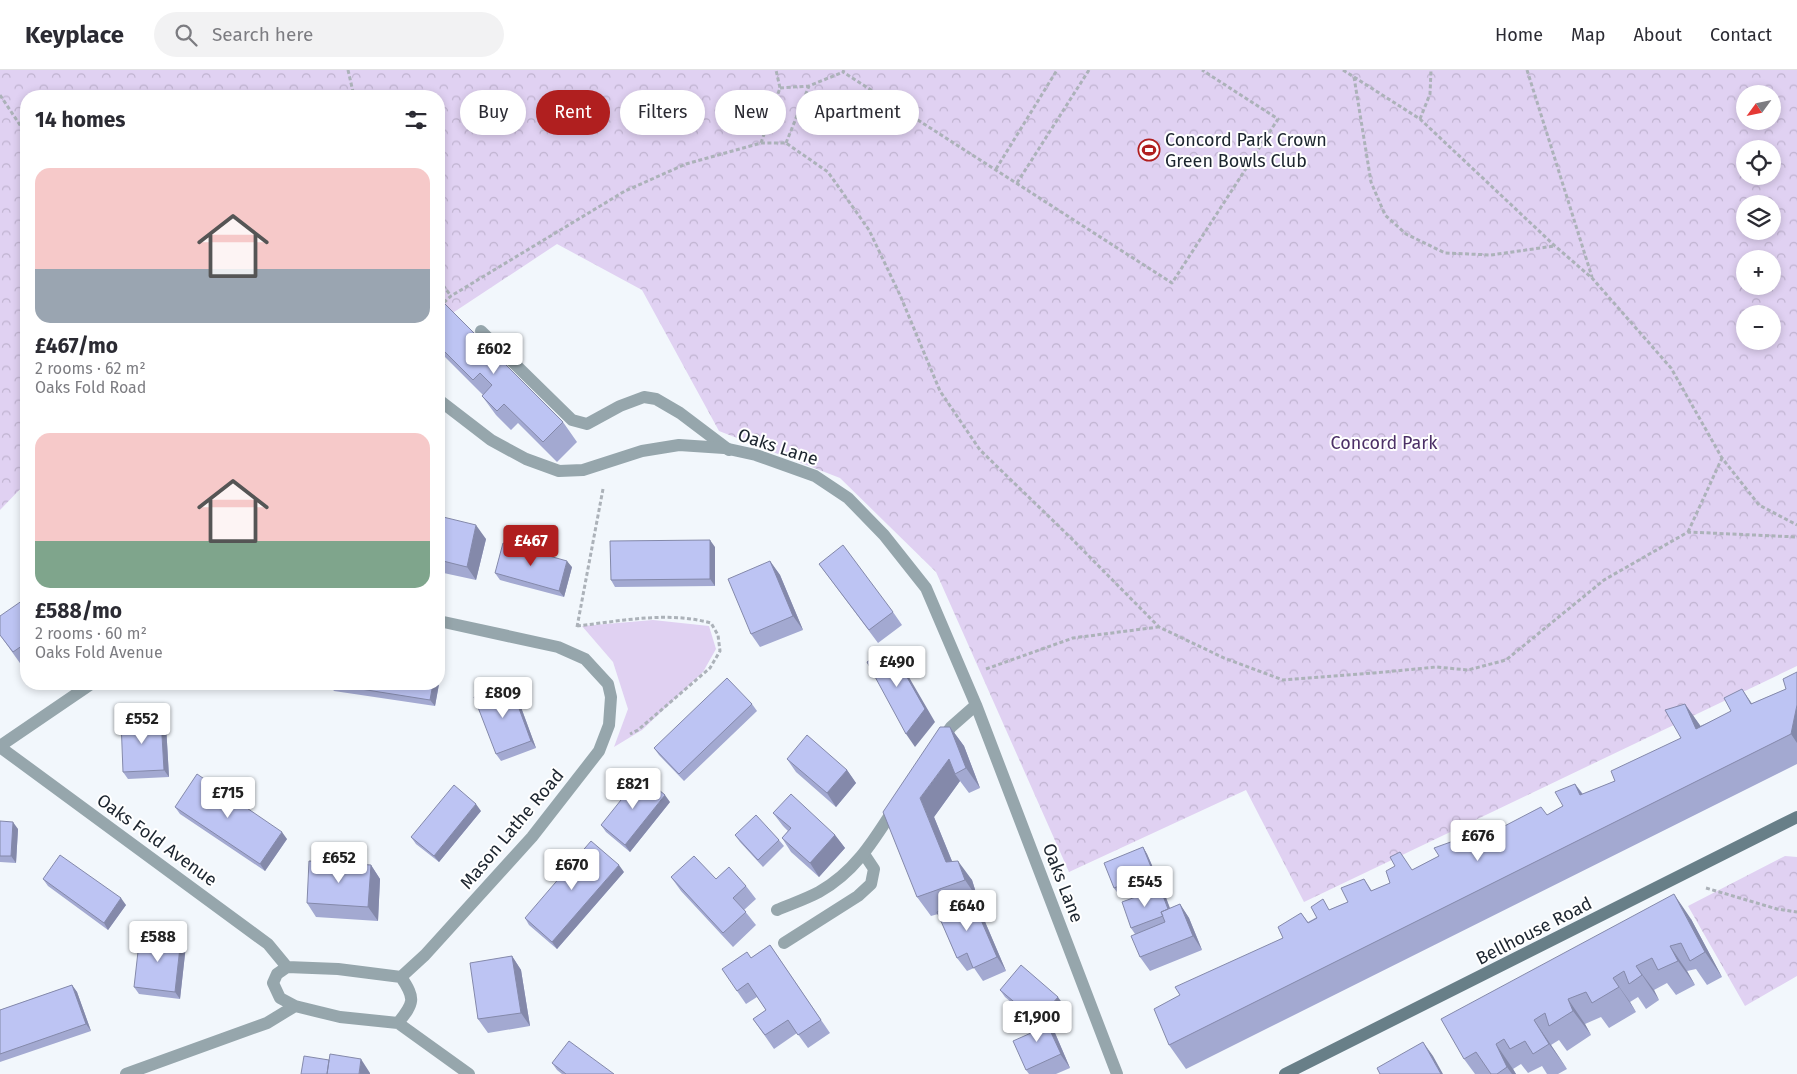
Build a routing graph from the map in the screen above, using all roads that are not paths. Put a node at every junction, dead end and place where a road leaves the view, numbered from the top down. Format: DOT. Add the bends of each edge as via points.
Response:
graph roads {
  1 [pos="481,331"];
  2 [pos="445,405"];
  3 [pos="729,450"];
  4 [pos="445,622"];
  5 [pos="82,690"];
  6 [pos="976,705"];
  7 [pos="0,747"];
  8 [pos="935,748"];
  9 [pos="902,796"];
  10 [pos="1797,817"];
  11 [pos="864,854"];
  12 [pos="777,910"];
  13 [pos="784,943"];
  14 [pos="287,967"];
  15 [pos="401,977"];
  16 [pos="295,1006"];
  17 [pos="398,1023"];
  18 [pos="126,1074"];
  19 [pos="470,1074"];
  20 [pos="1117,1074"];
  21 [pos="1285,1074"];
  1 -- 3 [label="street" via="572,420 587,424 644,397 656,399"];
  2 -- 3 [label="street, Oaks Lane" via="491,440 526,459 559,471 582,470 642,451 679,445"];
  3 -- 6 [label="street, Oaks Lane" via="814,476 848,498 884,535 926,588"];
  4 -- 15 [label="street, Mason Lathe Road" via="558,647 585,659 608,684 611,697 609,725 598,751 532,837"];
  5 -- 7 [label="street"];
  6 -- 8 [label="street" via="951,726"];
  6 -- 20 [label="street, Oaks Lane"];
  7 -- 14 [label="street, Oaks Fold Avenue" via="268,944"];
  9 -- 11 [label="street"];
  10 -- 21 [label="main road, Bellhouse Road"];
  11 -- 12 [label="street" via="844,875 819,892"];
  11 -- 13 [label="street" via="874,869 871,884 858,896"];
  14 -- 15 [label="street"];
  14 -- 16 [label="street" via="277,974 273,983 280,998"];
  15 -- 17 [label="street" via="411,992 410,1007"];
  16 -- 17 [label="street" via="340,1016"];
  16 -- 18 [label="street" via="267,1023"];
  17 -- 19 [label="street"];
}
